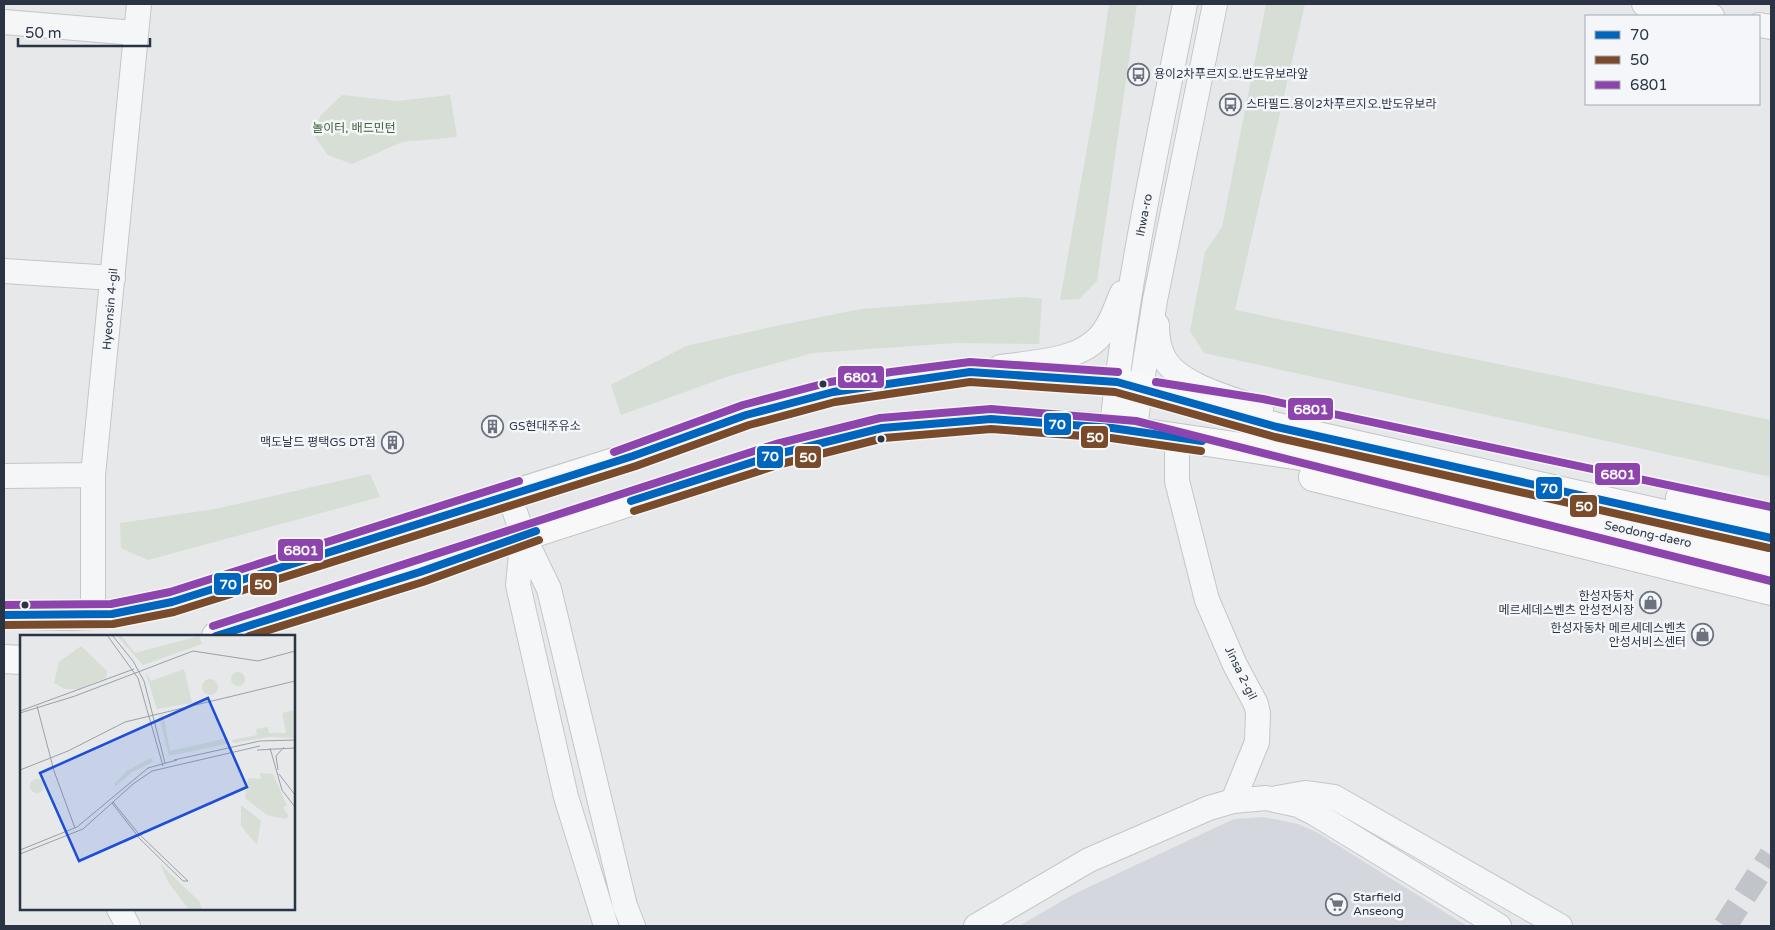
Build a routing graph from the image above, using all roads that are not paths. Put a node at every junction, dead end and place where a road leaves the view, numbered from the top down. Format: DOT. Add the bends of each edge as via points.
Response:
graph roads {
  1 [pos="139,4"];
  2 [pos="1185,4"];
  3 [pos="1214,4"];
  4 [pos="1644,4"];
  5 [pos="1706,15"];
  6 [pos="4,22"];
  7 [pos="135,33"];
  8 [pos="1136,261"];
  9 [pos="4,271"];
  10 [pos="113,278"];
  11 [pos="1155,300"];
  12 [pos="970,372"];
  13 [pos="1137,388"];
  14 [pos="1261,409"];
  15 [pos="1123,430"];
  16 [pos="1177,442"];
  17 [pos="93,475"];
  18 [pos="4,476"];
  19 [pos="509,495"];
  20 [pos="1771,517"];
  21 [pos="523,536"];
  22 [pos="1771,538"];
  23 [pos="1771,562"];
  24 [pos="1771,591"];
  25 [pos="93,614"];
  26 [pos="4,615"];
  27 [pos="219,635"];
  28 [pos="4,659"];
  29 [pos="20,660"];
  30 [pos="1273,799"];
  31 [pos="1233,801"];
  32 [pos="120,910"];
  33 [pos="128,926"];
  34 [pos="606,926"];
  35 [pos="633,926"];
  36 [pos="976,926"];
  37 [pos="1499,926"];
  38 [pos="1560,926"];
  1 -- 7 [label="street, Hyeonsin 4-gil"];
  2 -- 8 [label="street, Ihwa-ro"];
  3 -- 11 [label="street"];
  4 -- 5 [label="street"];
  6 -- 7 [label="street"];
  7 -- 10 [label="street, Hyeonsin 4-gil"];
  8 -- 12 [label="street" via="1106,328 1085,349 1043,361"];
  8 -- 13 [label="street, Ihwa-ro"];
  9 -- 10 [label="street"];
  10 -- 17 [label="street, Hyeonsin 4-gil"];
  11 -- 13 [label="street"];
  11 -- 14 [label="street" via="1163,358 1176,373 1199,386"];
  12 -- 13 [label="main road, Seodong-daero"];
  12 -- 19 [label="main road, Seodong-daero" via="833,392 746,415 633,456"];
  13 -- 14 [label="main road"];
  13 -- 15 [label="street"];
  13 -- 22 [label="main road, Seodong-daero" via="1277,427"];
  14 -- 20 [label="main road"];
  15 -- 16 [label="main road"];
  15 -- 21 [label="main road, Seodong-daero" via="991,419 882,428 778,454"];
  15 -- 23 [label="main road, Seodong-daero" via="1315,458"];
  16 -- 24 [label="main road"];
  16 -- 31 [label="street, Jinsa 2-gil" via="1177,481 1207,600 1258,713 1257,742"];
  17 -- 18 [label="street"];
  17 -- 25 [label="street, Hyeonsin 4-gil"];
  19 -- 21 [label="street"];
  19 -- 25 [label="main road, Seodong-daero" via="172,602 112,614"];
  21 -- 27 [label="main road, Seodong-daero"];
  21 -- 34 [label="street" via="518,585 566,798"];
  21 -- 35 [label="street" via="549,589 625,906"];
  25 -- 26 [label="main road, Seodong-daero"];
  28 -- 29 [label="main road"];
  30 -- 31 [label="street"];
  30 -- 37 [label="street" via="1298,805 1331,823"];
  30 -- 38 [label="street" via="1305,793 1334,797"];
  31 -- 36 [label="street" via="1209,808 1089,860"];
  32 -- 33 [label="street"];
}
